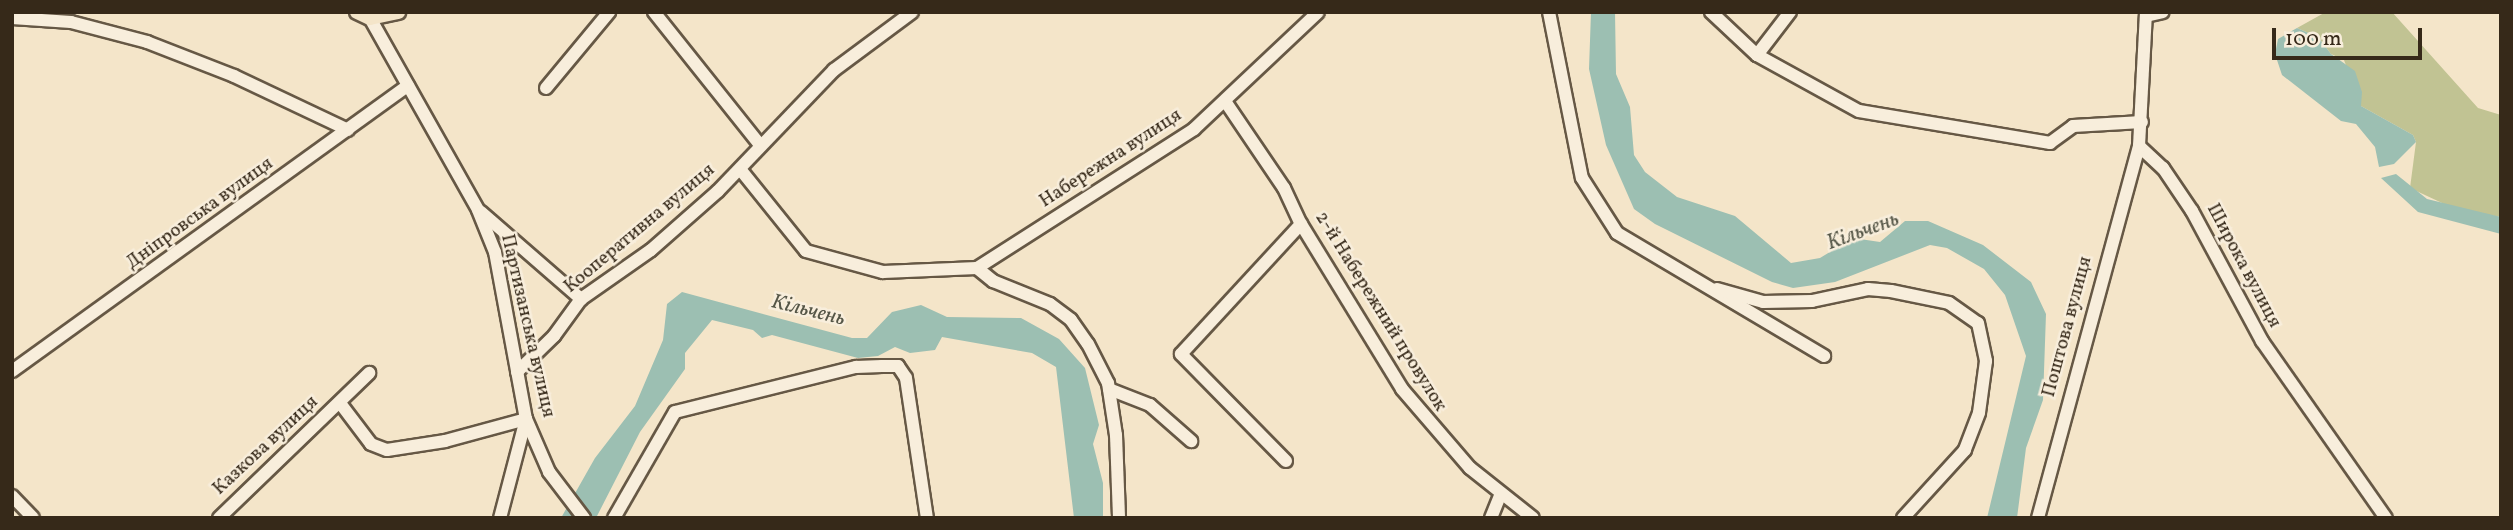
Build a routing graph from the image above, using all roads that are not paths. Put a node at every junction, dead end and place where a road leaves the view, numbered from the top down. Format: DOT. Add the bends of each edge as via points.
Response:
graph roads {
  1 [pos="398,12"];
  2 [pos="609,12"];
  3 [pos="654,12"];
  4 [pos="912,12"];
  5 [pos="1318,12"];
  6 [pos="1549,12"];
  7 [pos="1711,12"];
  8 [pos="1790,12"];
  9 [pos="2163,12"];
  10 [pos="2146,14"];
  11 [pos="364,15"];
  12 [pos="12,18"];
  13 [pos="1757,55"];
  14 [pos="408,85"];
  15 [pos="546,88"];
  16 [pos="1225,101"];
  17 [pos="2142,122"];
  18 [pos="348,130"];
  19 [pos="761,146"];
  20 [pos="2139,146"];
  21 [pos="740,169"];
  22 [pos="478,210"];
  23 [pos="1301,224"];
  24 [pos="976,268"];
  25 [pos="1717,289"];
  26 [pos="580,299"];
  27 [pos="1824,356"];
  28 [pos="12,371"];
  29 [pos="369,373"];
  30 [pos="517,373"];
  31 [pos="1109,389"];
  32 [pos="340,403"];
  33 [pos="526,419"];
  34 [pos="1191,441"];
  35 [pos="1286,461"];
  36 [pos="12,496"];
  37 [pos="1500,496"];
  38 [pos="33,518"];
  39 [pos="219,518"];
  40 [pos="500,518"];
  41 [pos="584,518"];
  42 [pos="614,518"];
  43 [pos="927,518"];
  44 [pos="1119,518"];
  45 [pos="1491,518"];
  46 [pos="1533,518"];
  47 [pos="1903,518"];
  48 [pos="2038,518"];
  49 [pos="2386,518"];
  1 -- 11 [label="main road"];
  2 -- 15 [label="street"];
  3 -- 19 [label="street"];
  4 -- 19 [label="street, Кооперативна вулиця" via="862,45"];
  5 -- 16 [label="street, Набережна вулиця"];
  6 -- 25 [label="street" via="1568,123 1590,195 1617,233 1634,246"];
  7 -- 13 [label="street"];
  8 -- 13 [label="street"];
  9 -- 10 [label="street"];
  10 -- 17 [label="street"];
  11 -- 14 [label="street, Партизанська вулиця"];
  12 -- 18 [label="street" via="71,22 147,42 234,76"];
  13 -- 17 [label="street" via="1859,111 1958,124 2029,141 2050,143 2073,126"];
  14 -- 18 [label="street, Дніпровська вулиця"];
  14 -- 22 [label="street, Партизанська вулиця"];
  16 -- 23 [label="street, 2-й Набережний провулок" via="1284,188"];
  16 -- 24 [label="street, Набережна вулиця" via="1140,167"];
  17 -- 20 [label="street"];
  18 -- 28 [label="street, Дніпровська вулиця"];
  19 -- 21 [label="street, Кооперативна вулиця"];
  20 -- 48 [label="street, Поштова вулиця"];
  20 -- 49 [label="street, Широка вулиця" via="2163,168 2192,211 2262,341"];
  21 -- 24 [label="street, Набережна вулиця" via="806,251 883,272"];
  21 -- 26 [label="street, Кооперативна вулиця" via="651,250"];
  22 -- 26 [label="street"];
  22 -- 30 [label="street, Партизанська вулиця" via="495,252"];
  23 -- 35 [label="street" via="1181,355"];
  23 -- 37 [label="street, 2-й Набережний провулок" via="1402,389 1433,430"];
  24 -- 31 [label="street" via="1071,320"];
  25 -- 27 [label="street"];
  25 -- 47 [label="street" via="1763,302 1812,301 1867,289 1891,291 1948,303 1978,323 1986,361 1979,413 1965,450"];
  26 -- 30 [label="street, Кооперативна вулиця" via="554,336"];
  29 -- 32 [label="street, Казкова вулиця"];
  30 -- 33 [label="street, Партизанська вулиця"];
  31 -- 34 [label="street" via="1150,405"];
  31 -- 44 [label="street"];
  32 -- 33 [label="street, Казкова вулиця" via="371,444 387,450 445,441"];
  32 -- 39 [label="street, Казкова вулиця"];
  33 -- 40 [label="street"];
  33 -- 41 [label="street, Партизанська вулиця" via="549,472"];
  36 -- 38 [label="street"];
  37 -- 45 [label="street"];
  37 -- 46 [label="street, 2-й Набережний провулок"];
  42 -- 43 [label="street" via="675,412 856,367 882,366 898,366 906,378"];
}
